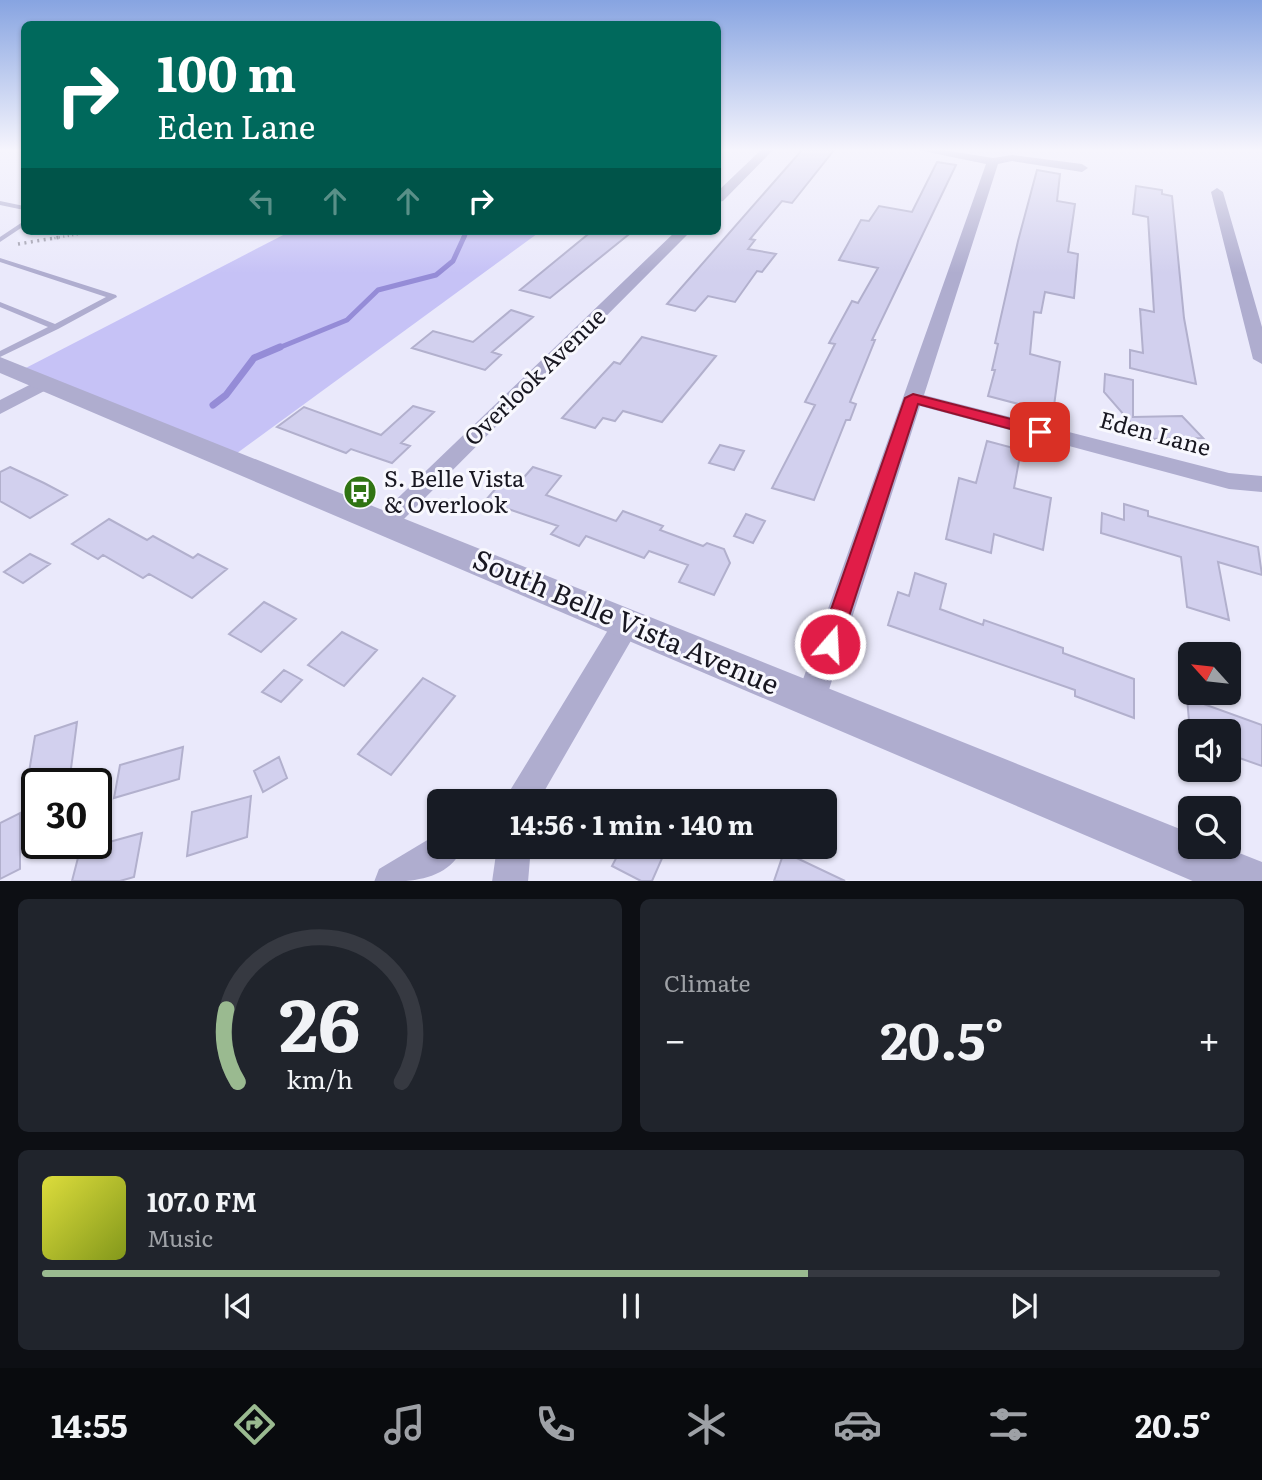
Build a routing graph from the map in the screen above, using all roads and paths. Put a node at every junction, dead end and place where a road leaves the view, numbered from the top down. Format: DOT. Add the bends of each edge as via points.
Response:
graph roads {
  1 [pos="983,191"];
  2 [pos="1217,192"];
  3 [pos="0,203"];
  4 [pos="21,207"];
  5 [pos="21,226"];
  6 [pos="63,235"];
  7 [pos="680,235"];
  8 [pos="4,242"];
  9 [pos="0,260"];
  10 [pos="0,304"];
  11 [pos="55,327"];
  12 [pos="0,354"];
  13 [pos="1262,359"];
  14 [pos="0,364"];
  15 [pos="45,383"];
  16 [pos="913,398"];
  17 [pos="0,408"];
  18 [pos="1262,484"];
  19 [pos="387,522"];
  20 [pos="626,625"];
  21 [pos="811,699"];
  22 [pos="525,789"];
  23 [pos="427,859"];
  24 [pos="513,859"];
  25 [pos="392,881"];
  26 [pos="510,881"];
  27 [pos="1252,881"];
  1 -- 16 [label="street"];
  2 -- 13 [label="street"];
  3 -- 4 [label="lane"];
  5 -- 8 [label="lane"];
  6 -- 8 [label="path"];
  7 -- 19 [label="street, Overlook Avenue"];
  9 -- 11 [label="lane" via="113,297"];
  10 -- 11 [label="lane"];
  11 -- 12 [label="lane"];
  14 -- 15 [label="street, South Belle Vista Avenue"];
  15 -- 17 [label="street"];
  15 -- 19 [label="street, South Belle Vista Avenue"];
  16 -- 18 [label="street, Eden Lane" via="1229,481"];
  16 -- 21 [label="street"];
  19 -- 20 [label="street, South Belle Vista Avenue"];
  20 -- 21 [label="street, South Belle Vista Avenue"];
  20 -- 22 [label="street"];
  21 -- 27 [label="street, South Belle Vista Avenue"];
  23 -- 25 [label="street"];
  24 -- 26 [label="street"];
}
